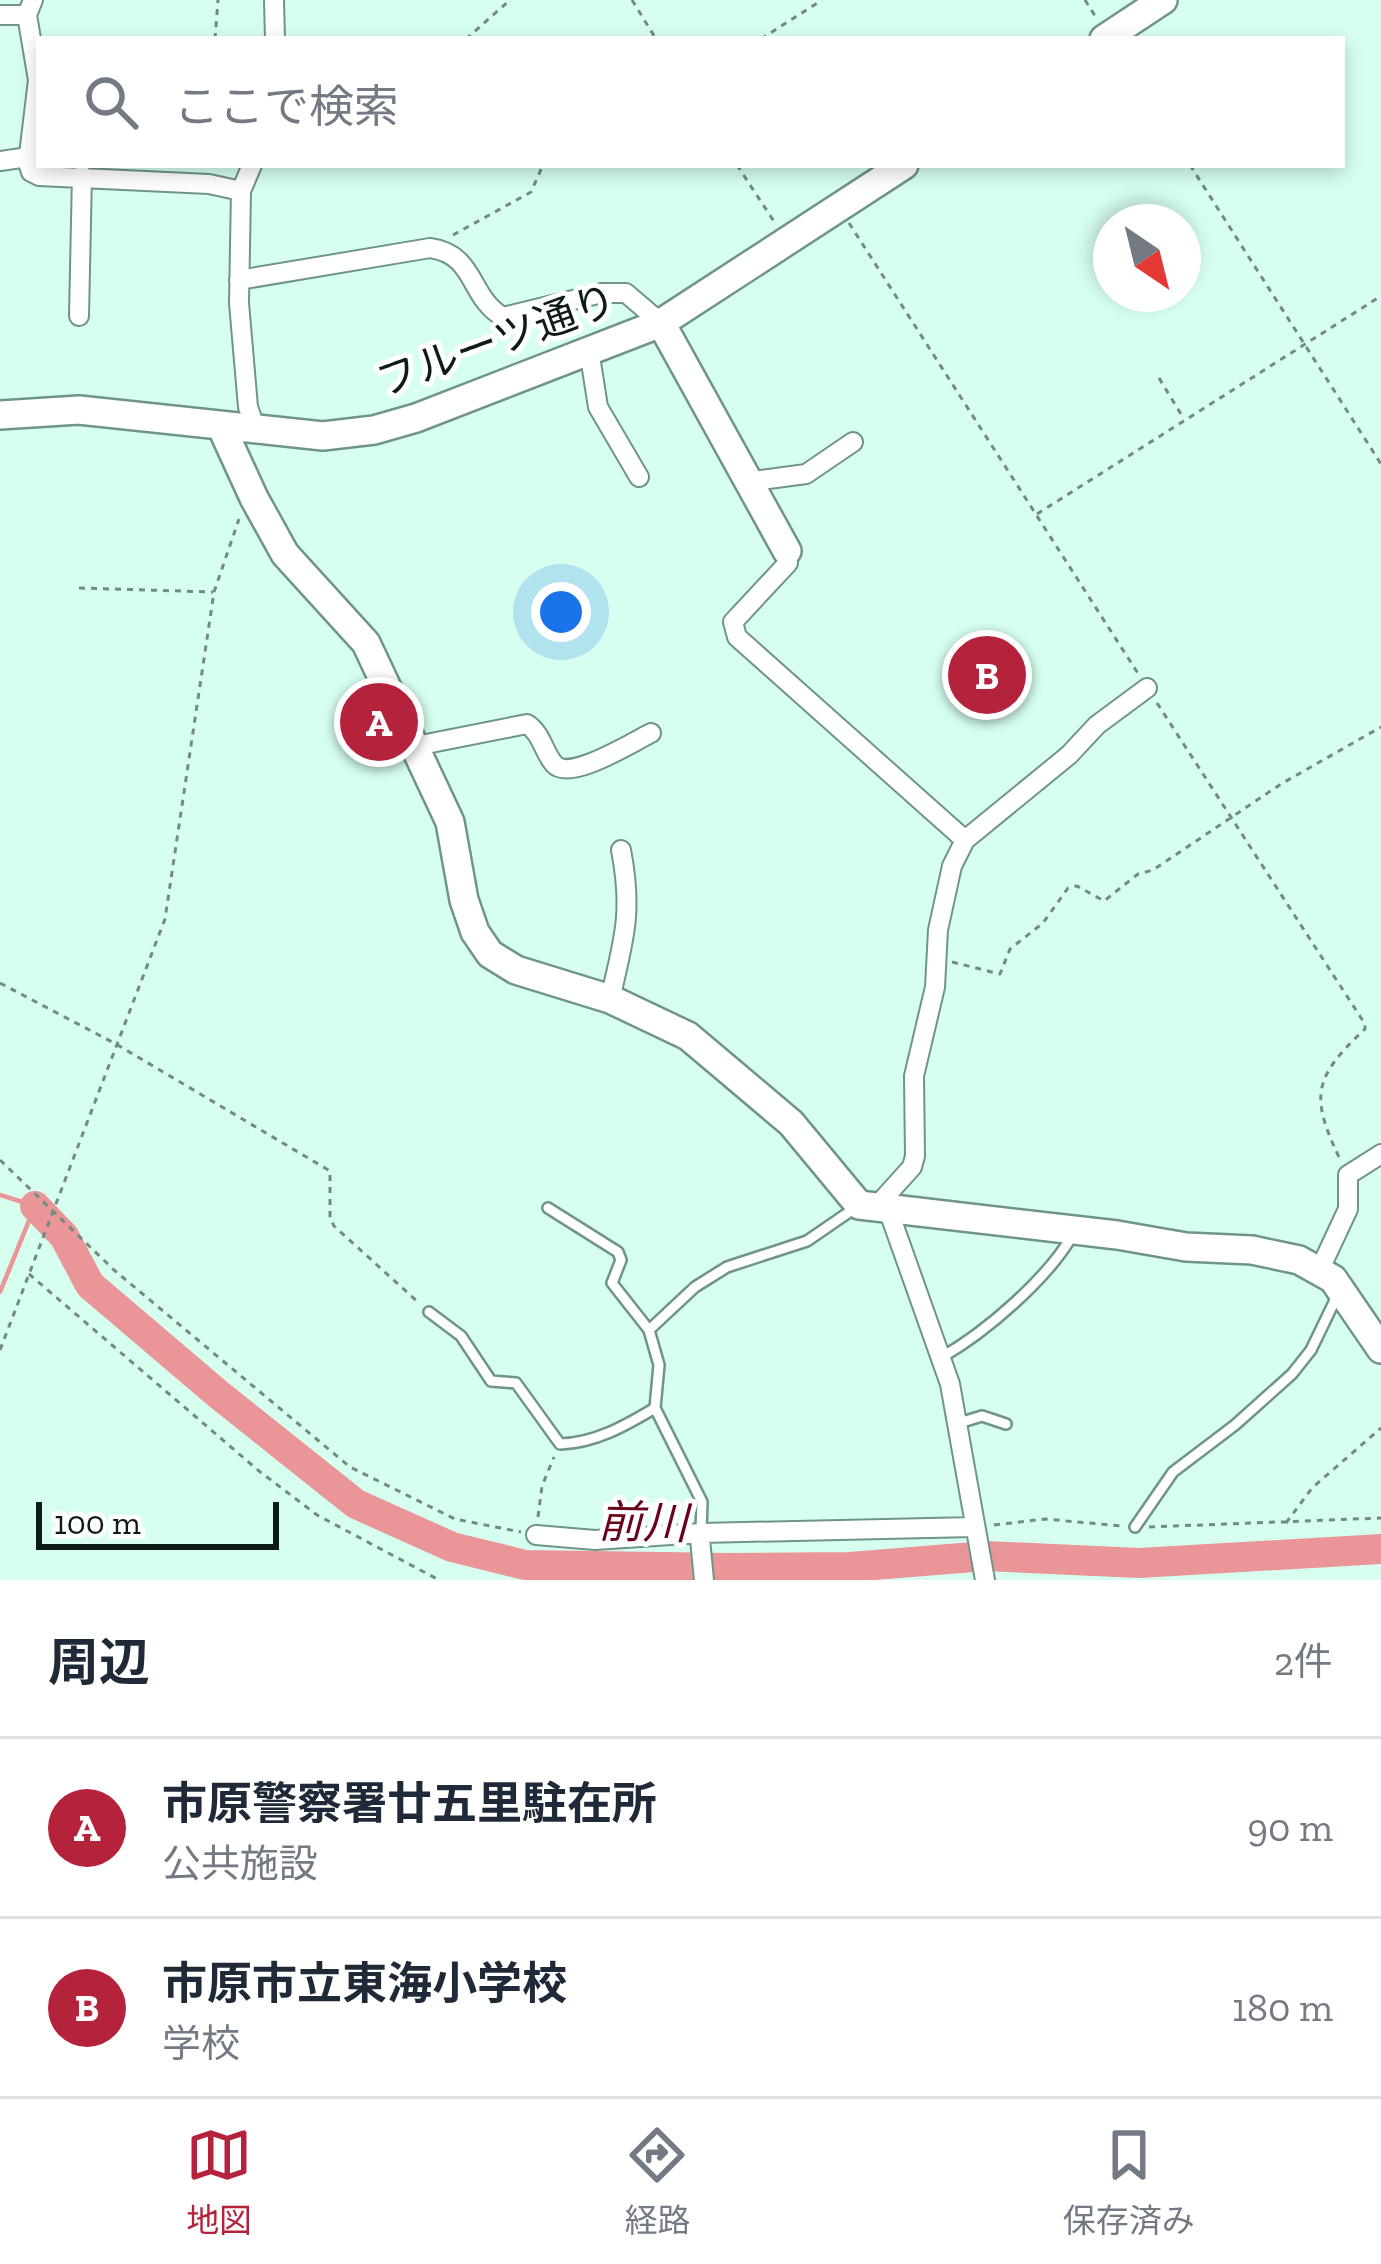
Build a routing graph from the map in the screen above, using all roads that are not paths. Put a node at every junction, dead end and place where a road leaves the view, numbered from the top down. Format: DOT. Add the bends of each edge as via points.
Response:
graph roads {
  1 [pos="274,0"];
  2 [pos="1163,0"];
  3 [pos="30,8"];
  4 [pos="0,15"];
  5 [pos="275,36"];
  6 [pos="1109,36"];
  7 [pos="36,62"];
  8 [pos="36,96"];
  9 [pos="28,158"];
  10 [pos="0,161"];
  11 [pos="251,168"];
  12 [pos="899,168"];
  13 [pos="82,176"];
  14 [pos="241,191"];
  15 [pos="239,280"];
  16 [pos="79,316"];
  17 [pos="661,323"];
  18 [pos="589,350"];
  19 [pos="0,415"];
  20 [pos="221,426"];
  21 [pos="256,430"];
  22 [pos="853,442"];
  23 [pos="639,478"];
  24 [pos="746,482"];
  25 [pos="787,551"];
  26 [pos="1147,688"];
  27 [pos="651,733"];
  28 [pos="416,746"];
  29 [pos="965,840"];
  30 [pos="621,850"];
  31 [pos="610,999"];
  32 [pos="1381,1154"];
  33 [pos="874,1206"];
  34 [pos="548,1208"];
  35 [pos="1075,1231"];
  36 [pos="1320,1269"];
  37 [pos="1341,1289"];
  38 [pos="429,1312"];
  39 [pos="650,1330"];
  40 [pos="1381,1349"];
  41 [pos="942,1357"];
  42 [pos="655,1408"];
  43 [pos="959,1423"];
  44 [pos="1006,1424"];
  45 [pos="974,1527"];
  46 [pos="1135,1527"];
  47 [pos="536,1535"];
  48 [pos="700,1536"];
  49 [pos="704,1580"];
  50 [pos="985,1580"];
  1 -- 5 [label="street"];
  2 -- 6 [label="street"];
  3 -- 4 [label="street"];
  3 -- 7 [label="street"];
  8 -- 9 [label="street"];
  9 -- 10 [label="street"];
  9 -- 13 [label="street" via="39,176"];
  11 -- 14 [label="street"];
  12 -- 17 [label="street, フルーツ通り"];
  13 -- 14 [label="street"];
  13 -- 16 [label="street"];
  14 -- 15 [label="street"];
  15 -- 17 [label="street" via="430,248 460,260 503,317 626,293"];
  15 -- 21 [label="street" via="242,362"];
  17 -- 18 [label="street, フルーツ通り"];
  17 -- 24 [label="street"];
  18 -- 21 [label="street, フルーツ通り" via="374,430"];
  18 -- 23 [label="street" via="598,406"];
  19 -- 20 [label="street, フルーツ通り" via="80,410"];
  20 -- 21 [label="street, フルーツ通り"];
  20 -- 28 [label="street" via="285,554 366,643"];
  22 -- 24 [label="street" via="806,474"];
  24 -- 25 [label="street"];
  25 -- 29 [label="street" via="788,563 734,622 737,637"];
  26 -- 29 [label="street"];
  27 -- 28 [label="street" via="562,770 527,724"];
  28 -- 31 [label="street" via="450,823 475,932 490,954"];
  29 -- 33 [label="street" via="942,905 914,1076 915,1156"];
  30 -- 31 [label="street" via="629,917"];
  31 -- 33 [label="street" via="688,1036"];
  32 -- 36 [label="street" via="1348,1174 1348,1210"];
  33 -- 35 [label="street"];
  33 -- 39 [label="lane" via="807,1241 727,1267"];
  33 -- 41 [label="street"];
  34 -- 39 [label="lane" via="617,1252 612,1283"];
  35 -- 36 [label="street" via="1252,1250"];
  35 -- 41 [label="lane" via="1033,1282"];
  36 -- 37 [label="street"];
  37 -- 40 [label="street"];
  37 -- 46 [label="lane" via="1292,1374 1173,1472"];
  38 -- 42 [label="lane" via="461,1336 491,1381 515,1383 560,1444 619,1429"];
  39 -- 42 [label="lane" via="659,1365"];
  41 -- 43 [label="street"];
  42 -- 48 [label="lane" via="702,1502"];
  43 -- 44 [label="lane" via="982,1416"];
  43 -- 45 [label="street"];
  45 -- 48 [label="street"];
  45 -- 50 [label="street"];
  47 -- 48 [label="street"];
  48 -- 49 [label="street"];
}
